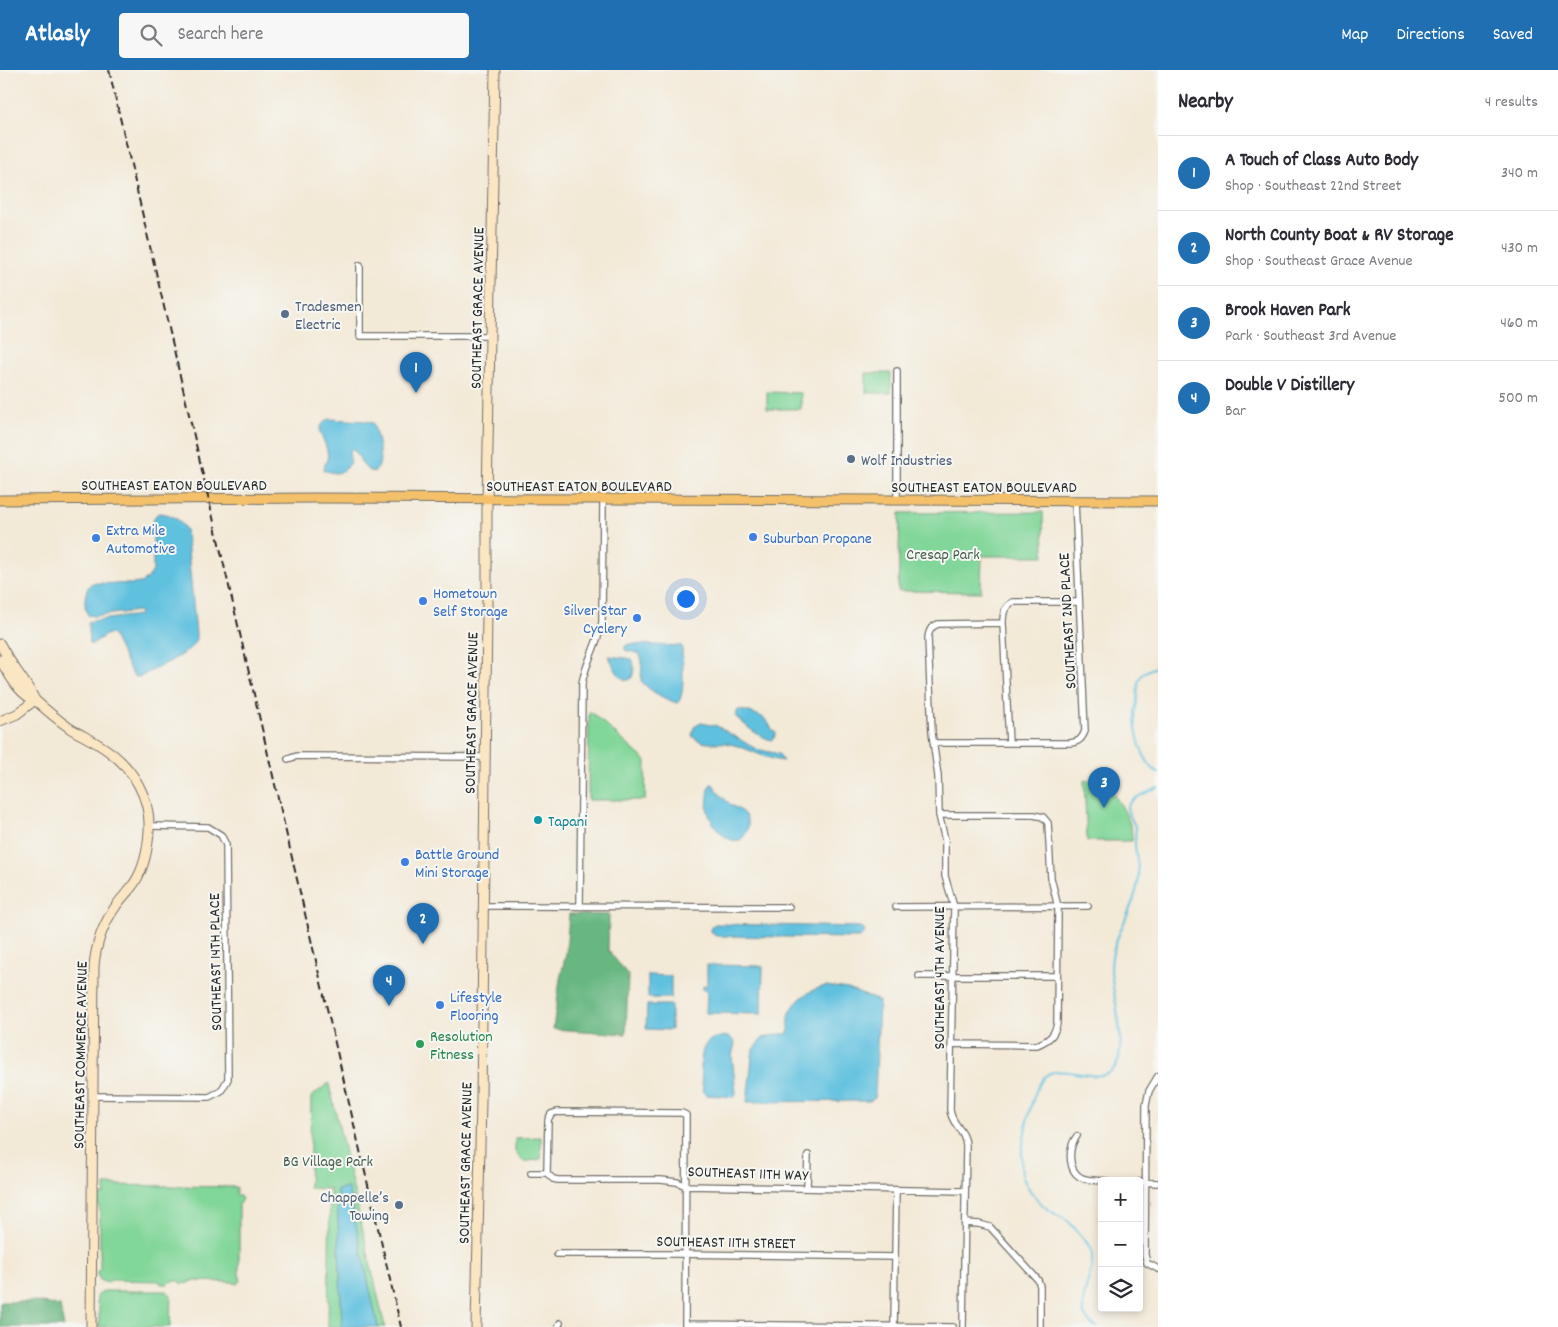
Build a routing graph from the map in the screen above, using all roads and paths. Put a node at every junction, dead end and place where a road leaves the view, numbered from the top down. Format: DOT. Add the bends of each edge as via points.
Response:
graph roads {
  1 [pos="496,70"];
  2 [pos="360,265"];
  3 [pos="491,336"];
  4 [pos="897,370"];
  5 [pos="486,499"];
  6 [pos="0,500"];
  7 [pos="603,500"];
  8 [pos="897,501"];
  9 [pos="1075,501"];
  10 [pos="1158,501"];
  11 [pos="1079,602"];
  12 [pos="1003,623"];
  13 [pos="0,644"];
  14 [pos="0,660"];
  15 [pos="35,700"];
  16 [pos="0,721"];
  17 [pos="934,743"];
  18 [pos="1009,743"];
  19 [pos="484,757"];
  20 [pos="288,759"];
  21 [pos="940,815"];
  22 [pos="149,826"];
  23 [pos="482,906"];
  24 [pos="789,906"];
  25 [pos="1088,906"];
  26 [pos="580,907"];
  27 [pos="896,907"];
  28 [pos="954,907"];
  29 [pos="1058,907"];
  30 [pos="919,976"];
  31 [pos="954,976"];
  32 [pos="1057,976"];
  33 [pos="952,1044"];
  34 [pos="1158,1076"];
  35 [pos="92,1096"];
  36 [pos="1077,1136"];
  37 [pos="808,1155"];
  38 [pos="531,1173"];
  39 [pos="547,1173"];
  40 [pos="1098,1180"];
  41 [pos="1143,1182"];
  42 [pos="1158,1182"];
  43 [pos="686,1186"];
  44 [pos="807,1188"];
  45 [pos="896,1190"];
  46 [pos="966,1191"];
  47 [pos="965,1224"];
  48 [pos="557,1254"];
  49 [pos="686,1254"];
  50 [pos="895,1257"];
  51 [pos="1158,1269"];
  52 [pos="685,1325"];
  53 [pos="754,1326"];
  54 [pos="822,1326"];
  55 [pos="91,1327"];
  56 [pos="476,1327"];
  57 [pos="894,1327"];
  58 [pos="953,1327"];
  59 [pos="963,1327"];
  60 [pos="1040,1327"];
  1 -- 3 [label="street, SOUTHEAST GRACE AVENUE"];
  2 -- 3 [label="street" via="360,336"];
  3 -- 5 [label="street, SOUTHEAST GRACE AVENUE"];
  4 -- 8 [label="street"];
  5 -- 6 [label="main road, SOUTHEAST EATON BOULEVARD"];
  5 -- 7 [label="main road, SOUTHEAST EATON BOULEVARD"];
  5 -- 19 [label="street, SOUTHEAST GRACE AVENUE"];
  7 -- 8 [label="main road, SOUTHEAST EATON BOULEVARD"];
  7 -- 26 [label="street" via="602,622 582,683"];
  8 -- 9 [label="main road, SOUTHEAST EATON BOULEVARD"];
  9 -- 10 [label="main road, SOUTHEAST EATON BOULEVARD"];
  9 -- 11 [label="street, SOUTHEAST 2ND PLACE"];
  11 -- 12 [label="street" via="1013,602 1006,606"];
  11 -- 18 [label="street, SOUTHEAST 2ND PLACE" via="1085,731 1082,738 1070,743"];
  12 -- 17 [label="street, SOUTHEAST 4TH AVENUE" via="938,624 929,631"];
  12 -- 18 [label="street"];
  13 -- 15 [label="street, SOUTHEAST COMMERCE AVENUE"];
  14 -- 15 [label="street, SOUTHEAST COMMERCE AVENUE" via="24,694"];
  15 -- 16 [label="street"];
  15 -- 22 [label="street, SOUTHEAST COMMERCE AVENUE" via="125,765 142,793"];
  17 -- 18 [label="street"];
  17 -- 21 [label="street, SOUTHEAST 4TH AVENUE"];
  19 -- 20 [label="street" via="297,756"];
  19 -- 23 [label="street, SOUTHEAST GRACE AVENUE"];
  21 -- 28 [label="street, SOUTHEAST 4TH AVENUE" via="945,840 945,876"];
  21 -- 29 [label="street" via="1034,814 1043,817 1048,823 1051,878"];
  22 -- 35 [label="street, SOUTHEAST COMMERCE AVENUE" via="148,851 140,874 107,920 95,952"];
  22 -- 35 [label="street, SOUTHEAST 14TH PLACE" via="205,826 221,835 226,845 228,1082 214,1096 206,1098"];
  23 -- 26 [label="street"];
  23 -- 56 [label="street, SOUTHEAST GRACE AVENUE"];
  24 -- 26 [label="street"];
  25 -- 29 [label="street"];
  27 -- 28 [label="street"];
  28 -- 29 [label="street"];
  28 -- 31 [label="street, SOUTHEAST 4TH AVENUE"];
  29 -- 32 [label="street"];
  30 -- 31 [label="street"];
  31 -- 32 [label="street"];
  31 -- 33 [label="street, SOUTHEAST 4TH AVENUE"];
  32 -- 33 [label="street" via="1057,1024 1054,1035 1047,1041 1038,1045"];
  33 -- 46 [label="street, SOUTHEAST 4TH AVENUE" via="951,1116 966,1137"];
  34 -- 41 [label="street" via="1147,1098"];
  35 -- 55 [label="street, SOUTHEAST COMMERCE AVENUE"];
  36 -- 40 [label="street" via="1071,1147 1071,1161 1076,1172 1085,1179"];
  37 -- 44 [label="street"];
  38 -- 39 [label="street, SOUTHEAST 11TH WAY"];
  39 -- 43 [label="street, SOUTHEAST 11TH WAY" via="558,1180 661,1180"];
  39 -- 43 [label="street" via="548,1120 551,1114 682,1113 686,1115"];
  41 -- 42 [label="street"];
  41 -- 51 [label="street" via="1145,1255 1147,1263"];
  43 -- 44 [label="street, SOUTHEAST 11TH WAY"];
  43 -- 49 [label="street"];
  44 -- 45 [label="street, SOUTHEAST 11TH WAY"];
  45 -- 46 [label="street, SOUTHEAST 11TH WAY"];
  45 -- 50 [label="street"];
  46 -- 47 [label="street, SOUTHEAST 4TH AVENUE"];
  47 -- 59 [label="street, SOUTHEAST 4TH AVENUE"];
  47 -- 60 [label="street" via="990,1227 1038,1280"];
  48 -- 49 [label="street, SOUTHEAST 11TH STREET"];
  49 -- 50 [label="street, SOUTHEAST 11TH STREET"];
  49 -- 52 [label="street"];
  50 -- 57 [label="street"];
  52 -- 53 [label="street"];
  53 -- 54 [label="street"];
  54 -- 57 [label="street"];
  57 -- 58 [label="street"];
}
